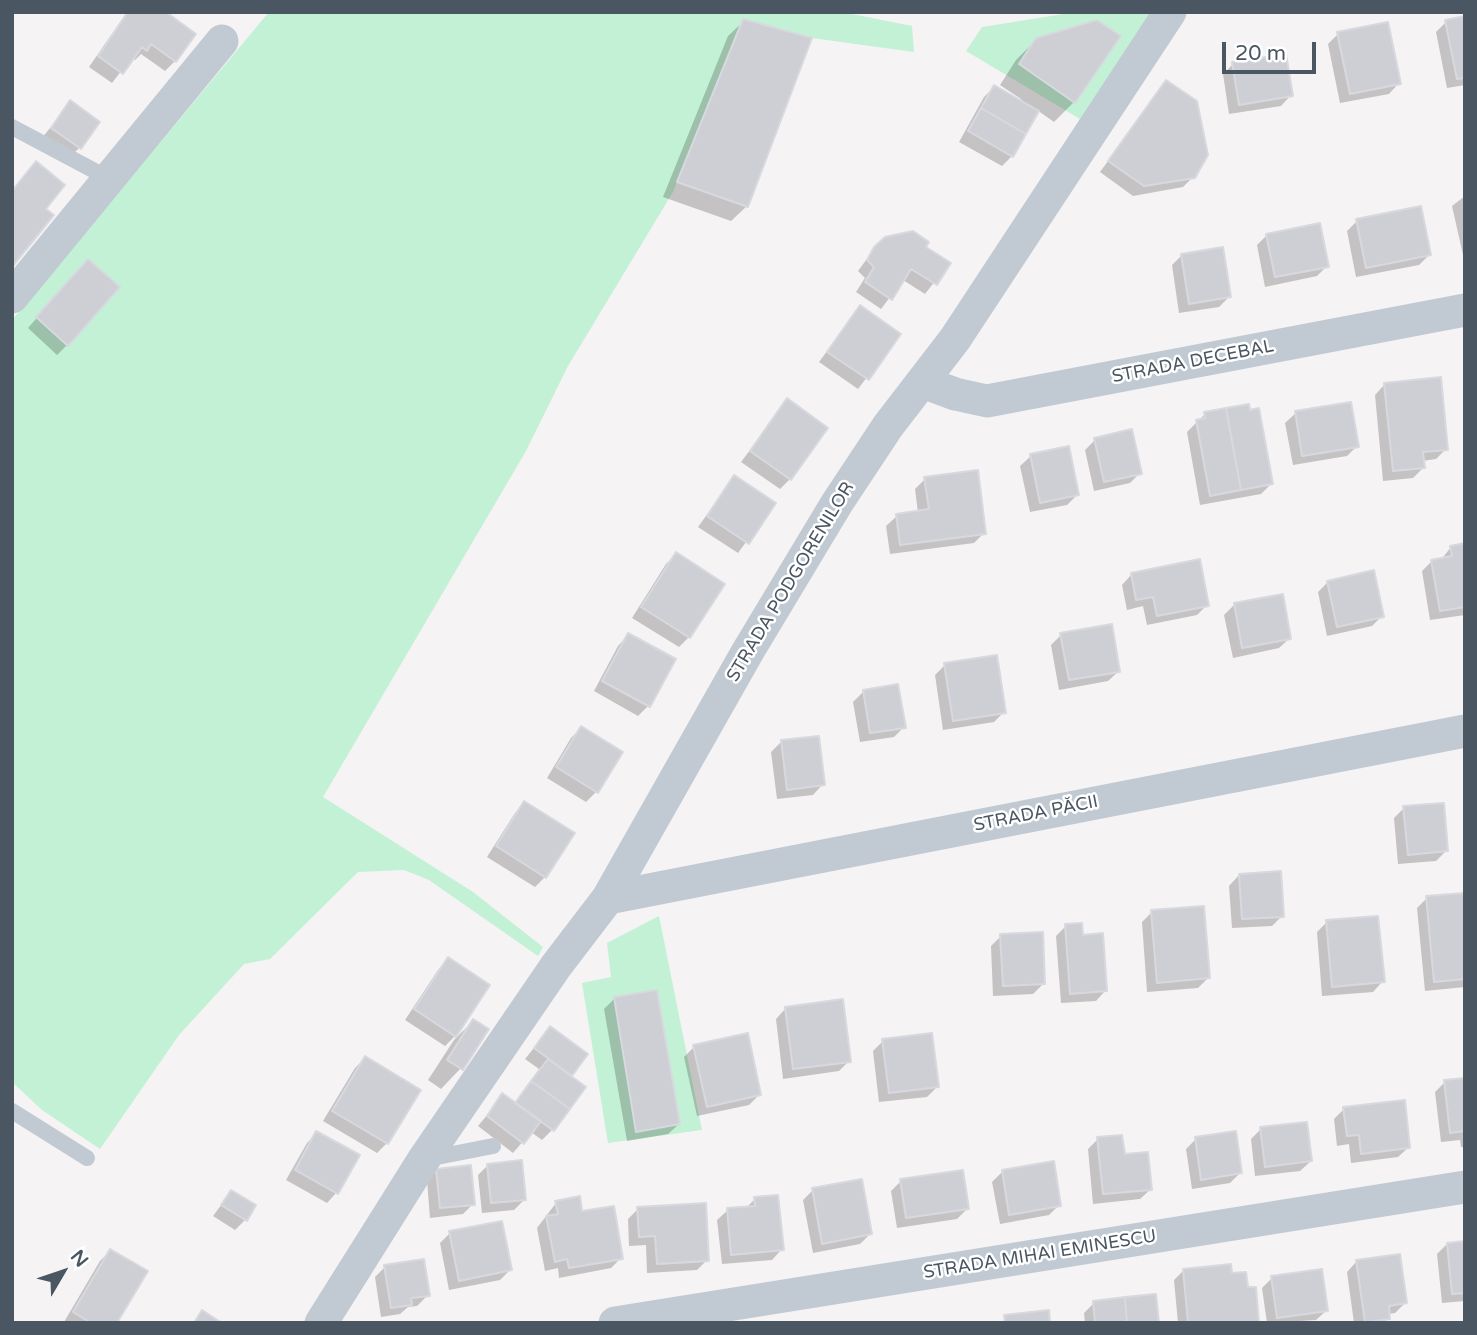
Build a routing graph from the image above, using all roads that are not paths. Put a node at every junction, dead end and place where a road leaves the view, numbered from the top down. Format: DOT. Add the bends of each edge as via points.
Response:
graph roads {
  1 [pos="1170,12"];
  2 [pos="222,41"];
  3 [pos="12,127"];
  4 [pos="108,178"];
  5 [pos="12,297"];
  6 [pos="1465,310"];
  7 [pos="923,382"];
  8 [pos="1465,731"];
  9 [pos="608,898"];
  10 [pos="12,1111"];
  11 [pos="492,1146"];
  12 [pos="87,1158"];
  13 [pos="424,1159"];
  14 [pos="1465,1187"];
  15 [pos="321,1323"];
  16 [pos="615,1323"];
  1 -- 7 [label="street, STRADA PODGORENILOR"];
  2 -- 4 [label="street"];
  3 -- 4 [label="lane"];
  4 -- 5 [label="street"];
  6 -- 7 [label="street, STRADA DECEBAL" via="987,401"];
  7 -- 9 [label="street, STRADA PODGORENILOR" via="836,503"];
  8 -- 9 [label="street, STRADA PĂCII"];
  9 -- 13 [label="street, STRADA PODGORENILOR"];
  10 -- 12 [label="lane"];
  11 -- 13 [label="lane"];
  13 -- 15 [label="street, STRADA PODGORENILOR"];
  14 -- 16 [label="street, STRADA MIHAI EMINESCU"];
}
